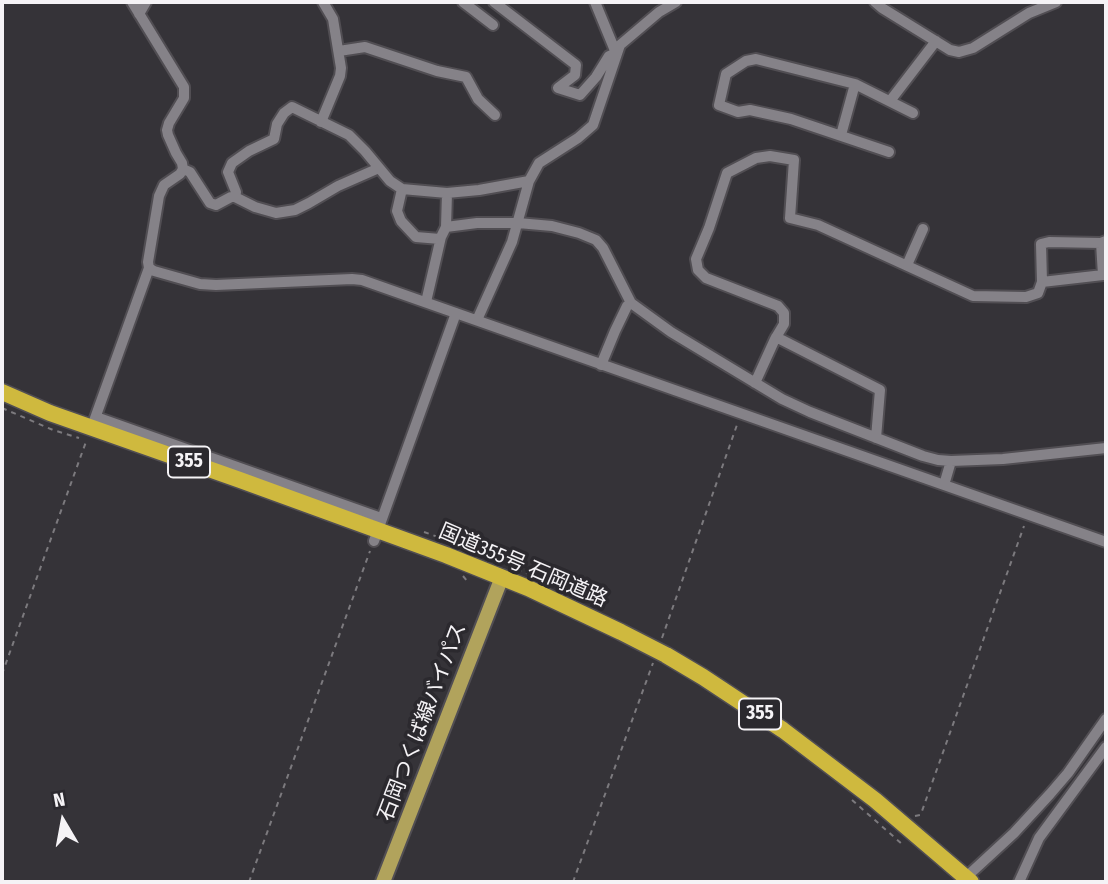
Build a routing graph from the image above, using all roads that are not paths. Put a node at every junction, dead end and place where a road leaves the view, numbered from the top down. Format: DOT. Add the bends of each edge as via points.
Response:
graph roads {
  1 [pos="132,2"];
  2 [pos="146,2"];
  3 [pos="323,2"];
  4 [pos="463,2"];
  5 [pos="494,2"];
  6 [pos="595,2"];
  7 [pos="676,2"];
  8 [pos="875,2"];
  9 [pos="1056,2"];
  10 [pos="139,14"];
  11 [pos="493,25"];
  12 [pos="936,41"];
  13 [pos="339,51"];
  14 [pos="616,53"];
  15 [pos="855,83"];
  16 [pos="890,102"];
  17 [pos="914,113"];
  18 [pos="495,115"];
  19 [pos="321,122"];
  20 [pos="841,135"];
  21 [pos="888,152"];
  22 [pos="379,168"];
  23 [pos="183,169"];
  24 [pos="530,181"];
  25 [pos="402,189"];
  26 [pos="447,193"];
  27 [pos="235,197"];
  28 [pos="518,223"];
  29 [pos="446,227"];
  30 [pos="923,229"];
  31 [pos="440,239"];
  32 [pos="1104,242"];
  33 [pos="907,265"];
  34 [pos="149,268"];
  35 [pos="1042,282"];
  36 [pos="426,302"];
  37 [pos="631,303"];
  38 [pos="456,313"];
  39 [pos="477,320"];
  40 [pos="776,337"];
  41 [pos="601,365"];
  42 [pos="755,383"];
  43 [pos="2,392"];
  44 [pos="93,422"];
  45 [pos="876,438"];
  46 [pos="1106,448"];
  47 [pos="951,461"];
  48 [pos="944,485"];
  49 [pos="377,529"];
  50 [pos="1106,542"];
  51 [pos="502,577"];
  52 [pos="1106,719"];
  53 [pos="1106,747"];
  54 [pos="966,881"];
  55 [pos="383,882"];
  56 [pos="1019,882"];
  1 -- 10 [label="street"];
  2 -- 10 [label="street"];
  3 -- 13 [label="street" via="333,19"];
  4 -- 11 [label="street"];
  5 -- 14 [label="street" via="576,65 575,75 558,88 580,95 608,55"];
  6 -- 14 [label="street"];
  7 -- 14 [label="street" via="620,45"];
  8 -- 12 [label="street"];
  9 -- 12 [label="street" via="973,48 959,52"];
  10 -- 23 [label="street" via="184,87 184,98 167,131"];
  12 -- 16 [label="street"];
  13 -- 18 [label="street" via="365,47 466,77 478,99"];
  13 -- 19 [label="street" via="340,76"];
  14 -- 24 [label="street" via="593,125 539,163"];
  15 -- 16 [label="street"];
  15 -- 20 [label="street"];
  15 -- 20 [label="street" via="756,59 726,74 719,105 791,119"];
  16 -- 17 [label="street"];
  19 -- 22 [label="street" via="349,135"];
  19 -- 27 [label="street" via="292,107 284,113 274,139 232,163 228,172"];
  20 -- 21 [label="street"];
  22 -- 25 [label="street"];
  22 -- 27 [label="street" via="301,208 282,212"];
  23 -- 27 [label="street" via="213,205"];
  23 -- 34 [label="street" via="159,197"];
  24 -- 26 [label="street"];
  24 -- 28 [label="street"];
  25 -- 26 [label="street"];
  25 -- 31 [label="street" via="397,211 401,221 416,237"];
  26 -- 29 [label="street"];
  28 -- 29 [label="street"];
  28 -- 37 [label="street" via="552,226 596,240"];
  28 -- 39 [label="street"];
  29 -- 31 [label="street"];
  30 -- 33 [label="street"];
  31 -- 36 [label="street"];
  32 -- 35 [label="street" via="1103,275"];
  32 -- 35 [label="street" via="1041,244"];
  33 -- 35 [label="street" via="973,296 1026,297 1038,293"];
  33 -- 40 [label="street" via="818,225 790,218 794,160 756,158 727,173 696,259 698,270 706,278 778,306 784,324"];
  34 -- 36 [label="street" via="216,285 355,279"];
  34 -- 44 [label="street"];
  36 -- 38 [label="street"];
  37 -- 41 [label="street"];
  37 -- 42 [label="street"];
  38 -- 39 [label="street"];
  38 -- 49 [label="street"];
  39 -- 41 [label="street"];
  40 -- 42 [label="street"];
  40 -- 45 [label="street" via="880,390"];
  41 -- 48 [label="street"];
  42 -- 45 [label="street" via="810,412"];
  43 -- 44 [label="highway, 国道355号 石岡道路 / 355" via="50,413"];
  44 -- 49 [label="highway, 国道355号 石岡道路 / 355"];
  45 -- 47 [label="street"];
  46 -- 47 [label="street"];
  47 -- 48 [label="street"];
  48 -- 50 [label="street"];
  49 -- 51 [label="highway, 国道355号 石岡道路 / 355"];
  51 -- 54 [label="highway, 国道355号 石岡道路 / 355" via="578,610 703,677 875,800"];
  51 -- 55 [label="main road, 石岡つくば線バイパス"];
  52 -- 54 [label="street" via="1050,794"];
  53 -- 56 [label="street" via="1039,838"];
}
